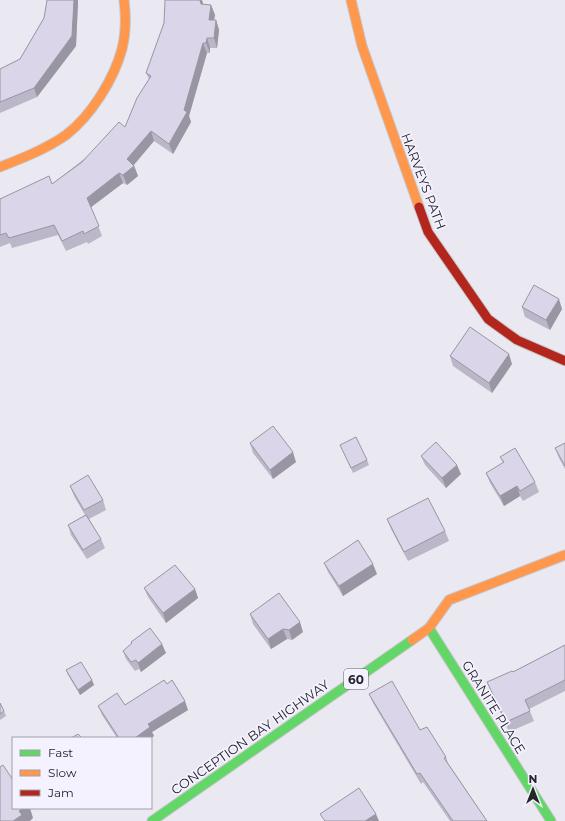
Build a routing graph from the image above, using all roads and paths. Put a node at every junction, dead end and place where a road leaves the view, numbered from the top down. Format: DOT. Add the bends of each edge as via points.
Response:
graph roads {
  1 [pos="124,0"];
  2 [pos="351,0"];
  3 [pos="0,167"];
  4 [pos="565,361"];
  5 [pos="565,555"];
  6 [pos="429,628"];
  7 [pos="152,821"];
  8 [pos="550,821"];
  1 -- 3 [label="street" via="126,20 122,48 102,93 89,112 64,136 20,160"];
  2 -- 4 [label="street, HARVEYS PATH" via="362,46 428,232 488,319 516,340"];
  5 -- 6 [label="street, CONCEPTION BAY HIGHWAY / 60" via="449,600"];
  6 -- 7 [label="street, CONCEPTION BAY HIGHWAY / 60"];
  6 -- 8 [label="street, GRANITE PLACE"];
}
